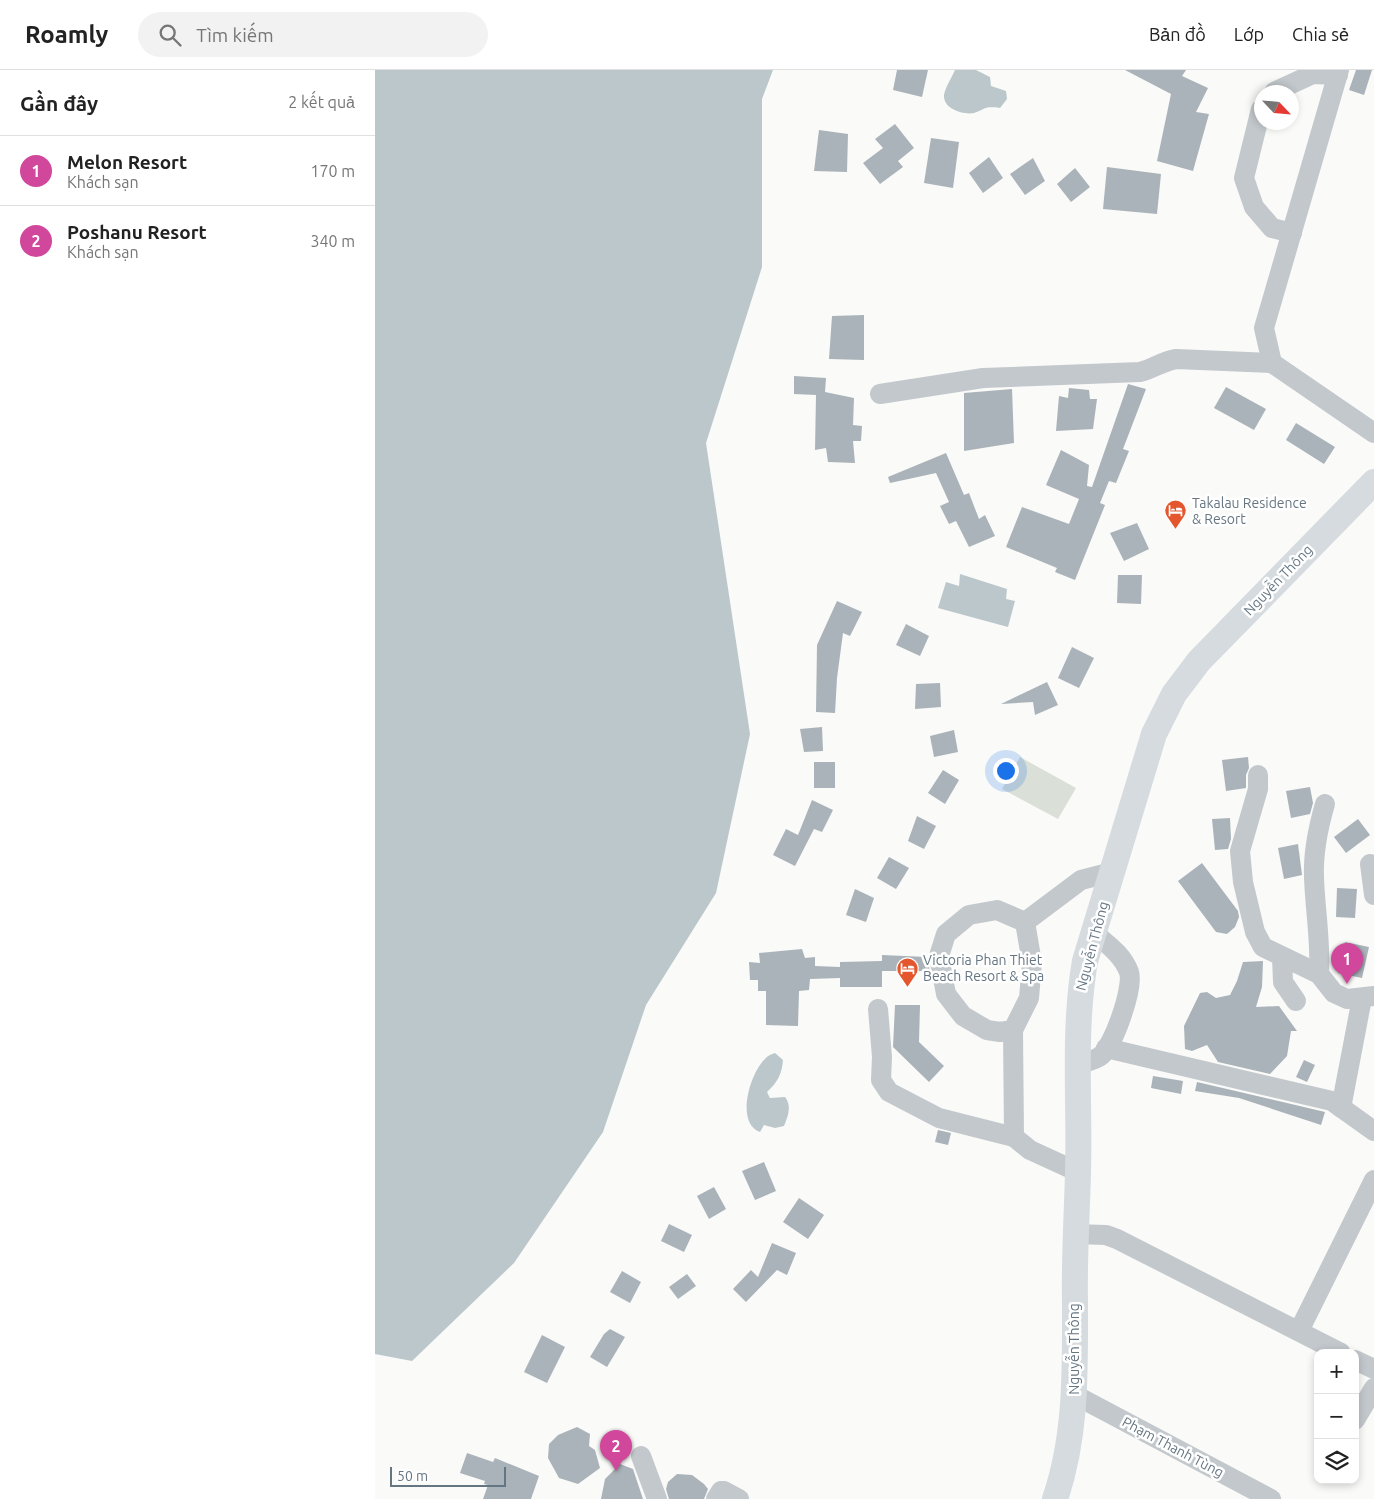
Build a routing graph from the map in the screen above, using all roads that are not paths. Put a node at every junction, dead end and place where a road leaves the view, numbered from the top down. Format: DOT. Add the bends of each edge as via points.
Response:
graph roads {
  1 [pos="1339,72"];
  2 [pos="1289,85"];
  3 [pos="1256,130"];
  4 [pos="1292,233"];
  5 [pos="1272,363"];
  6 [pos="880,394"];
  7 [pos="1374,433"];
  8 [pos="1374,482"];
  9 [pos="1258,775"];
  10 [pos="1325,804"];
  11 [pos="1370,864"];
  12 [pos="1113,872"];
  13 [pos="1374,895"];
  14 [pos="1025,922"];
  15 [pos="1094,933"];
  16 [pos="1282,957"];
  17 [pos="1319,974"];
  18 [pos="1368,997"];
  19 [pos="1296,1001"];
  20 [pos="878,1009"];
  21 [pos="1013,1030"];
  22 [pos="1106,1048"];
  23 [pos="1077,1064"];
  24 [pos="1341,1108"];
  25 [pos="1374,1130"];
  26 [pos="1014,1137"];
  27 [pos="1078,1172"];
  28 [pos="1374,1180"];
  29 [pos="1074,1234"];
  30 [pos="1299,1331"];
  31 [pos="1333,1349"];
  32 [pos="1359,1362"];
  33 [pos="1374,1369"];
  34 [pos="1374,1388"];
  35 [pos="1075,1395"];
  36 [pos="1359,1413"];
  37 [pos="641,1456"];
  38 [pos="1262,1497"];
  39 [pos="657,1499"];
  40 [pos="716,1499"];
  41 [pos="739,1499"];
  42 [pos="1055,1499"];
  1 -- 2 [label="street" via="1313,74"];
  1 -- 4 [label="street"];
  3 -- 4 [label="street" via="1244,178 1254,208 1272,228"];
  4 -- 5 [label="street" via="1264,328"];
  5 -- 6 [label="street" via="1176,359 1140,372 983,378"];
  5 -- 7 [label="street"];
  8 -- 12 [label="main road, Nguyễn Thông" via="1199,661 1174,694 1154,734"];
  9 -- 16 [label="street" via="1258,790 1240,851 1243,882 1255,932 1263,947"];
  10 -- 17 [label="street" via="1315,846"];
  11 -- 13 [label="street"];
  12 -- 14 [label="street" via="1081,880"];
  12 -- 15 [label="main road, Nguyễn Thông"];
  14 -- 21 [label="street" via="1032,964 1029,998"];
  14 -- 21 [label="street" via="997,910 969,915 946,934 939,956 946,994 963,1016 987,1030"];
  15 -- 22 [label="street" via="1122,956 1130,975 1126,1003 1115,1034"];
  15 -- 23 [label="main road, Nguyễn Thông" via="1079,996"];
  16 -- 17 [label="street"];
  16 -- 19 [label="street" via="1283,982"];
  17 -- 18 [label="street" via="1334,993 1347,999"];
  18 -- 24 [label="street"];
  20 -- 26 [label="street" via="881,1080 889,1092 939,1118"];
  21 -- 26 [label="street"];
  22 -- 23 [label="street" via="1101,1056"];
  22 -- 24 [label="street" via="1332,1102"];
  23 -- 27 [label="main road, Nguyễn Thông"];
  24 -- 25 [label="street"];
  26 -- 27 [label="street" via="1030,1150"];
  27 -- 29 [label="main road, Nguyễn Thông"];
  28 -- 30 [label="street"];
  29 -- 30 [label="street" via="1106,1235 1117,1239"];
  29 -- 35 [label="main road, Nguyễn Thông"];
  30 -- 31 [label="street"];
  32 -- 33 [label="street"];
  34 -- 36 [label="street"];
  35 -- 38 [label="street, Phạm Thanh Tùng"];
  35 -- 42 [label="main road, Nguyễn Thông" via="1068,1449"];
  37 -- 39 [label="street"];
  40 -- 41 [label="street" via="721,1491"];
}
